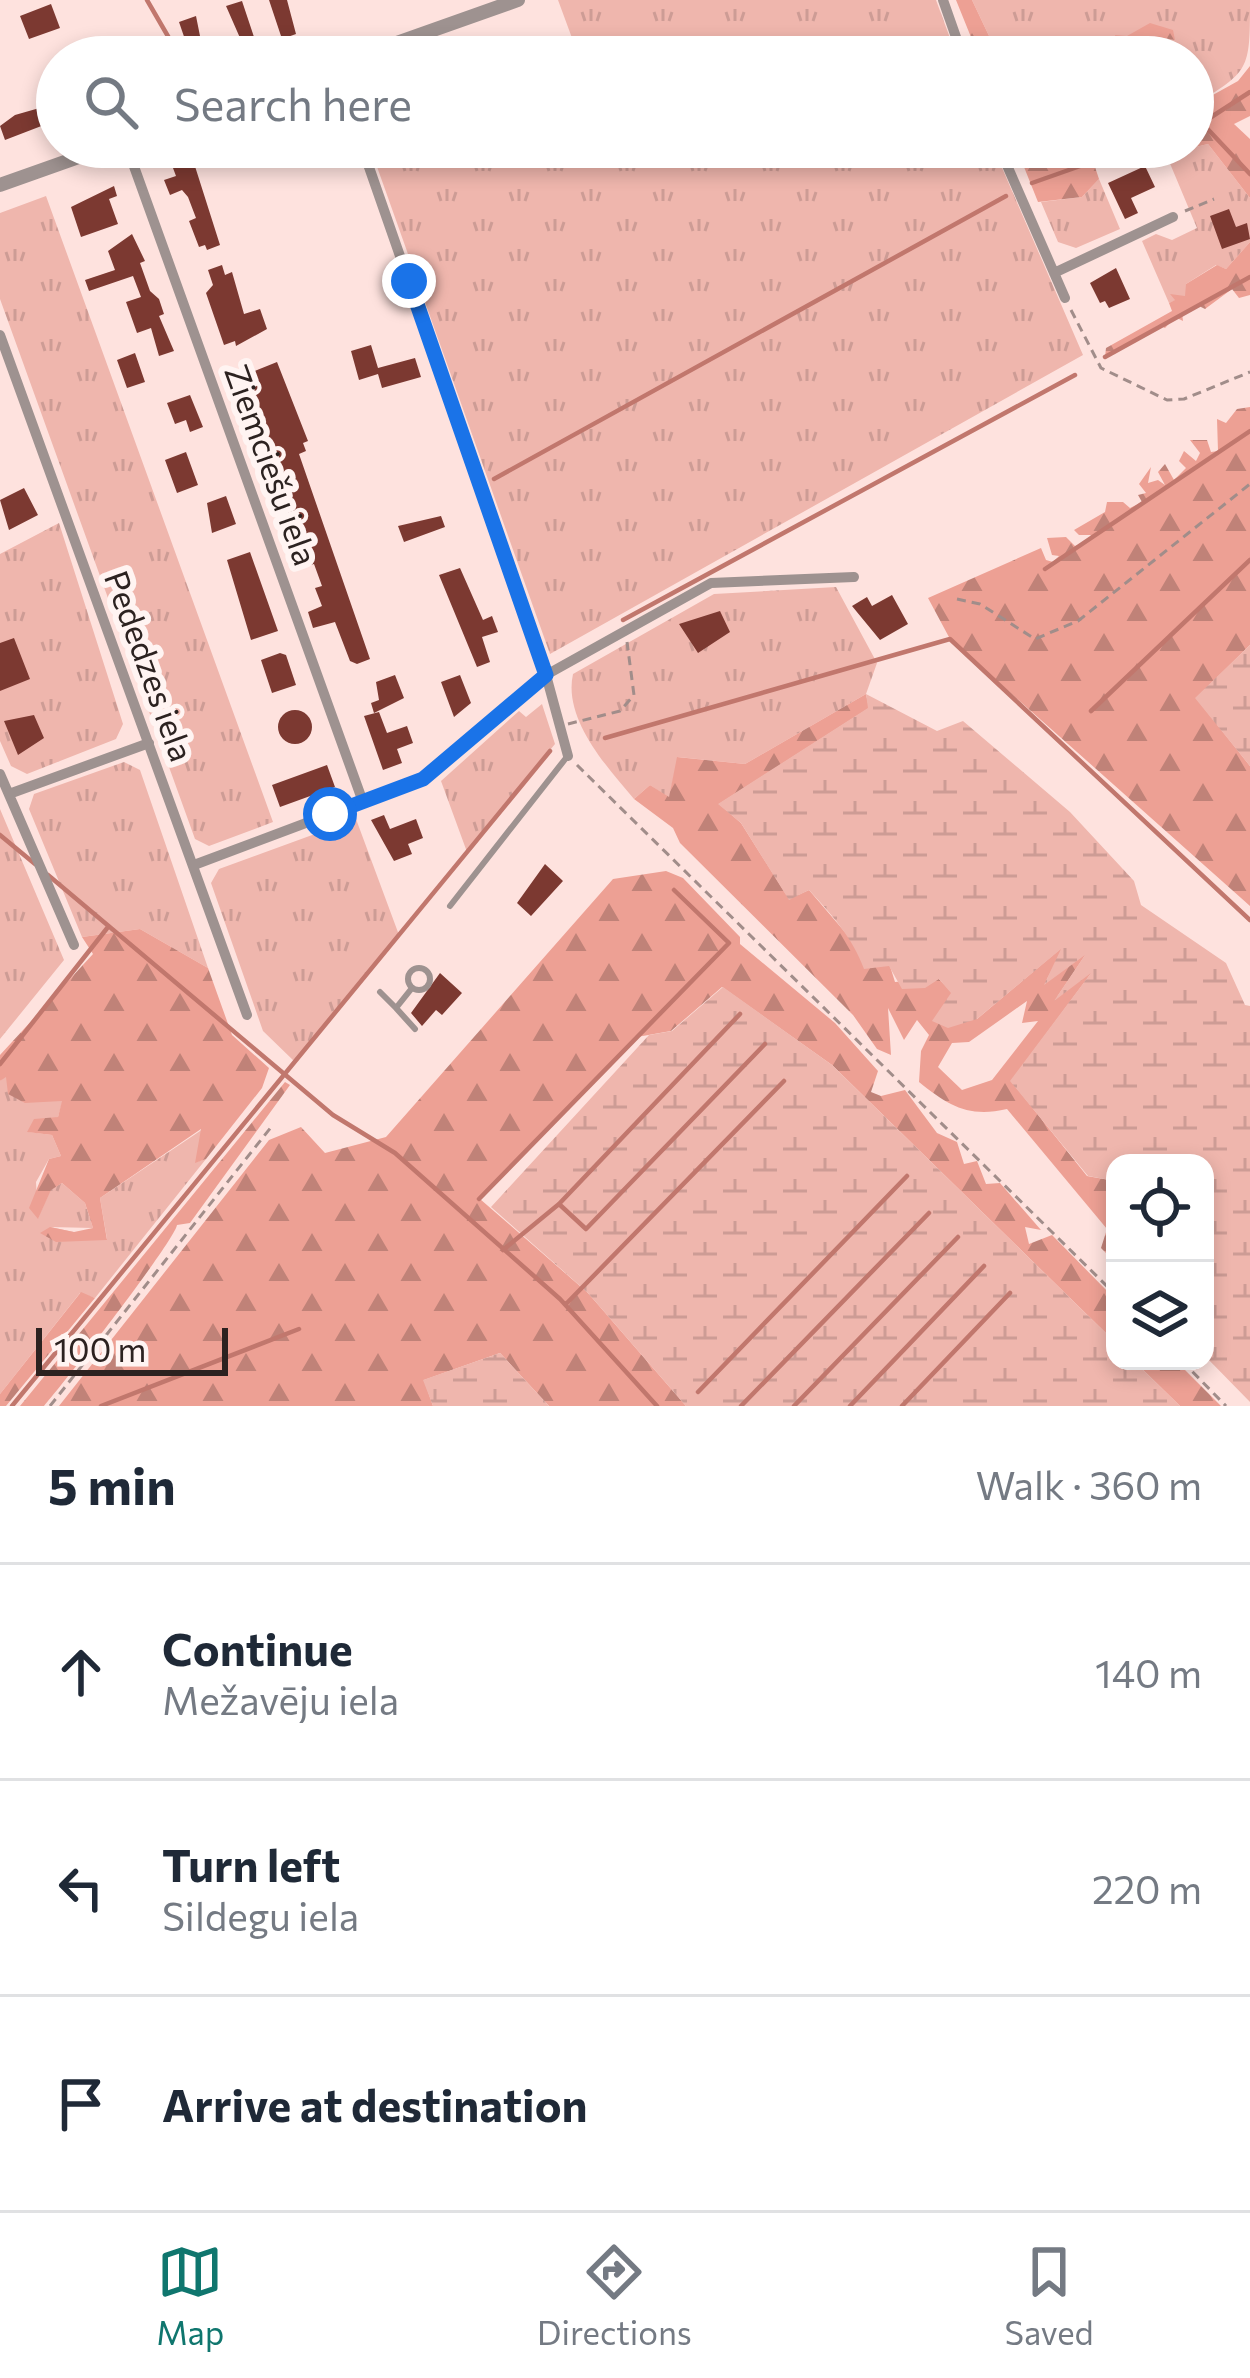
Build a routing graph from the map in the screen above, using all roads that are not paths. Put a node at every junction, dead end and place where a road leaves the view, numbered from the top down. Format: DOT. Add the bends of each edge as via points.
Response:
graph roads {
  1 [pos="518,0"];
  2 [pos="943,0"];
  3 [pos="416,36"];
  4 [pos="956,36"];
  5 [pos="48,168"];
  6 [pos="135,168"];
  7 [pos="369,168"];
  8 [pos="1008,168"];
  9 [pos="0,185"];
  10 [pos="1173,217"];
  11 [pos="1054,273"];
  12 [pos="1065,298"];
  13 [pos="0,335"];
  14 [pos="854,577"];
  15 [pos="546,675"];
  16 [pos="149,743"];
  17 [pos="568,756"];
  18 [pos="0,774"];
  19 [pos="9,794"];
  20 [pos="363,802"];
  21 [pos="194,865"];
  22 [pos="450,906"];
  23 [pos="74,945"];
  24 [pos="412,988"];
  25 [pos="380,992"];
  26 [pos="396,1008"];
  27 [pos="247,1015"];
  28 [pos="415,1029"];
  1 -- 3 [label="street"];
  2 -- 4 [label="street"];
  5 -- 9 [label="street"];
  6 -- 20 [label="street, Ziemciešu iela"];
  7 -- 15 [label="street"];
  8 -- 11 [label="street"];
  10 -- 11 [label="street"];
  11 -- 12 [label="street"];
  13 -- 16 [label="street, Pededzes iela"];
  14 -- 15 [label="street" via="711,583"];
  15 -- 17 [label="street"];
  15 -- 20 [label="street" via="423,779"];
  16 -- 19 [label="street"];
  16 -- 21 [label="street, Pededzes iela"];
  17 -- 22 [label="lane"];
  18 -- 19 [label="street"];
  19 -- 23 [label="street"];
  20 -- 21 [label="street"];
  21 -- 27 [label="street, Pededzes iela"];
  24 -- 26 [label="lane"];
  25 -- 26 [label="lane"];
  26 -- 28 [label="lane"];
}
